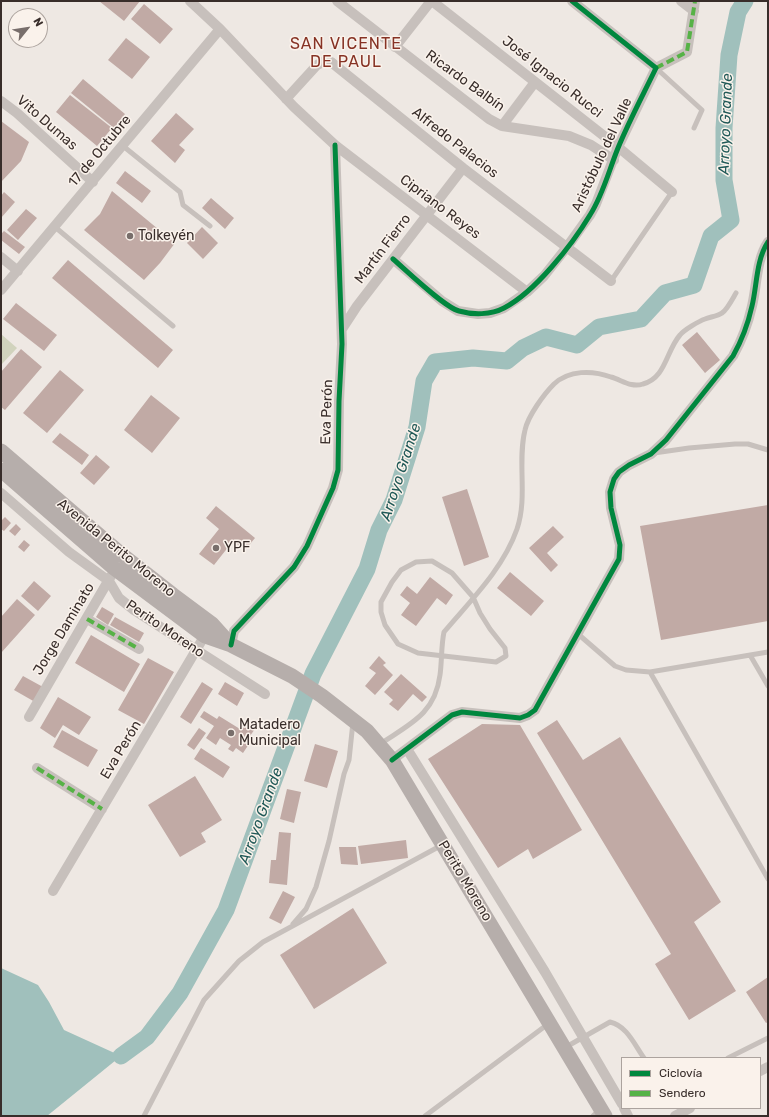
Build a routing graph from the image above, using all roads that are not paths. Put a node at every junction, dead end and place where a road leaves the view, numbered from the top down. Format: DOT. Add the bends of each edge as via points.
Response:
graph roads {
  1 [pos="190,1"];
  2 [pos="337,1"];
  3 [pos="432,1"];
  4 [pos="572,1"];
  5 [pos="681,1"];
  6 [pos="694,6"];
  7 [pos="220,29"];
  8 [pos="395,47"];
  9 [pos="656,68"];
  10 [pos="535,82"];
  11 [pos="286,99"];
  12 [pos="1,101"];
  13 [pos="502,126"];
  14 [pos="694,128"];
  15 [pos="335,145"];
  16 [pos="123,146"];
  17 [pos="618,147"];
  18 [pos="614,160"];
  19 [pos="463,168"];
  20 [pos="92,182"];
  21 [pos="672,192"];
  22 [pos="426,215"];
  23 [pos="210,226"];
  24 [pos="55,227"];
  25 [pos="768,242"];
  26 [pos="567,247"];
  27 [pos="1,257"];
  28 [pos="393,259"];
  29 [pos="18,271"];
  30 [pos="611,281"];
  31 [pos="1,290"];
  32 [pos="527,292"];
  33 [pos="736,293"];
  34 [pos="173,326"];
  35 [pos="342,329"];
  36 [pos="768,450"];
  37 [pos="1,451"];
  38 [pos="651,454"];
  39 [pos="1,470"];
  40 [pos="2,496"];
  41 [pos="115,568"];
  42 [pos="473,596"];
  43 [pos="87,619"];
  44 [pos="209,630"];
  45 [pos="578,634"];
  46 [pos="231,645"];
  47 [pos="139,649"];
  48 [pos="196,650"];
  49 [pos="768,652"];
  50 [pos="750,655"];
  51 [pos="442,656"];
  52 [pos="650,672"];
  53 [pos="292,676"];
  54 [pos="768,686"];
  55 [pos="265,694"];
  56 [pos="29,717"];
  57 [pos="353,719"];
  58 [pos="379,744"];
  59 [pos="407,749"];
  60 [pos="392,760"];
  61 [pos="37,768"];
  62 [pos="102,809"];
  63 [pos="443,844"];
  64 [pos="768,879"];
  65 [pos="54,891"];
  66 [pos="290,928"];
  67 [pos="550,1023"];
  68 [pos="583,1037"];
  69 [pos="768,1038"];
  70 [pos="565,1047"];
  71 [pos="643,1057"];
  72 [pos="730,1057"];
  73 [pos="621,1102"];
  74 [pos="688,1109"];
  75 [pos="599,1113"];
  76 [pos="144,1116"];
  77 [pos="425,1116"];
  78 [pos="675,1116"];
  1 -- 7 [label="street, Cipriano Reyes"];
  2 -- 8 [label="street, Ricardo Balbín"];
  3 -- 8 [label="street"];
  3 -- 10 [label="street, José Ignacio Rucci"];
  4 -- 9 [label="street"];
  5 -- 6 [label="street"];
  6 -- 9 [label="street" via="687,52"];
  7 -- 11 [label="street, Cipriano Reyes"];
  7 -- 16 [label="street, 17 de Octubre"];
  8 -- 13 [label="street, Ricardo Balbín"];
  9 -- 14 [label="lane" via="702,110"];
  9 -- 17 [label="street, Aristóbulo del Valle"];
  10 -- 13 [label="street"];
  10 -- 17 [label="street, José Ignacio Rucci"];
  11 -- 15 [label="street, Cipriano Reyes"];
  11 -- 19 [label="street, Alfredo Palacios" via="317,64 331,62"];
  12 -- 20 [label="street, Vito Dumas"];
  13 -- 18 [label="street, Ricardo Balbín" via="569,136 591,145"];
  15 -- 22 [label="street, Cipriano Reyes"];
  15 -- 35 [label="street, Eva Perón"];
  16 -- 20 [label="street, 17 de Octubre"];
  16 -- 23 [label="lane" via="180,192 183,205"];
  17 -- 18 [label="street, Aristóbulo del Valle"];
  17 -- 21 [label="street, José Ignacio Rucci"];
  18 -- 26 [label="street, Aristóbulo del Valle" via="596,204"];
  19 -- 22 [label="street, Martín Fierro"];
  19 -- 26 [label="street, Alfredo Palacios"];
  20 -- 24 [label="street, 17 de Octubre"];
  21 -- 30 [label="lane"];
  22 -- 28 [label="street, Martín Fierro"];
  22 -- 32 [label="street, Cipriano Reyes"];
  24 -- 29 [label="street, 17 de Octubre"];
  24 -- 34 [label="lane"];
  25 -- 38 [label="street" via="760,264 748,325 742,340 707,390 666,440"];
  26 -- 30 [label="street, Alfredo Palacios"];
  26 -- 32 [label="street, Aristóbulo del Valle" via="544,276"];
  27 -- 29 [label="street"];
  28 -- 32 [label="street, Aristóbulo del Valle" via="442,301 458,311 490,313 504,308"];
  28 -- 35 [label="street, Martín Fierro"];
  29 -- 31 [label="street, 17 de Octubre"];
  33 -- 42 [label="lane" via="722,313 703,319 680,335 663,368 650,382 629,385 612,377 588,372 566,376 555,384 536,407 525,428 523,506 517,528 496,569"];
  35 -- 46 [label="street, Eva Perón" via="338,470 333,488 307,546 294,566 234,631"];
  36 -- 38 [label="lane" via="748,444 735,444"];
  37 -- 41 [label="main road, Avenida Perito Moreno"];
  38 -- 45 [label="street" via="629,465 614,479 610,492 611,508 620,545 619,559"];
  39 -- 41 [label="main road, Avenida Perito Moreno"];
  40 -- 41 [label="street, Perito Moreno" via="70,552"];
  41 -- 43 [label="street, Jorge Daminato"];
  41 -- 44 [label="main road, Avenida Perito Moreno" via="173,595"];
  41 -- 48 [label="street, Perito Moreno" via="119,598"];
  42 -- 51 [label="lane" via="444,632"];
  42 -- 51 [label="lane" via="486,624 505,648 506,656 496,662"];
  42 -- 51 [label="lane" via="452,573 432,561 416,562 401,570 381,602 385,625 398,644 418,653"];
  43 -- 47 [label="street"];
  43 -- 56 [label="street, Jorge Daminato"];
  44 -- 46 [label="main road, Avenida Perito Moreno"];
  44 -- 48 [label="street, Eva Perón"];
  45 -- 52 [label="lane" via="615,666 626,670"];
  45 -- 59 [label="street" via="535,710 528,715 520,718 459,712"];
  46 -- 53 [label="main road, Avenida Perito Moreno"];
  48 -- 55 [label="street, Perito Moreno"];
  48 -- 62 [label="street, Eva Perón"];
  49 -- 50 [label="lane"];
  50 -- 52 [label="lane"];
  50 -- 54 [label="lane"];
  51 -- 58 [label="lane" via="436,697 420,717"];
  52 -- 64 [label="lane"];
  53 -- 57 [label="main road, Perito Moreno"];
  57 -- 58 [label="main road, Perito Moreno"];
  57 -- 66 [label="lane" via="348,760 316,887 306,909"];
  58 -- 60 [label="main road, Perito Moreno"];
  59 -- 60 [label="street"];
  59 -- 68 [label="street" via="494,887"];
  60 -- 63 [label="main road, Perito Moreno"];
  61 -- 62 [label="street"];
  62 -- 65 [label="street, Eva Perón"];
  63 -- 66 [label="lane"];
  63 -- 67 [label="main road, Perito Moreno"];
  66 -- 76 [label="lane" via="263,942 239,961 204,1000"];
  67 -- 70 [label="main road, Perito Moreno"];
  67 -- 77 [label="lane"];
  68 -- 70 [label="lane"];
  68 -- 71 [label="lane" via="610,1022 617,1023 623,1027"];
  68 -- 73 [label="street"];
  69 -- 72 [label="lane"];
  70 -- 75 [label="main road, Perito Moreno"];
  74 -- 78 [label="street"];
}
